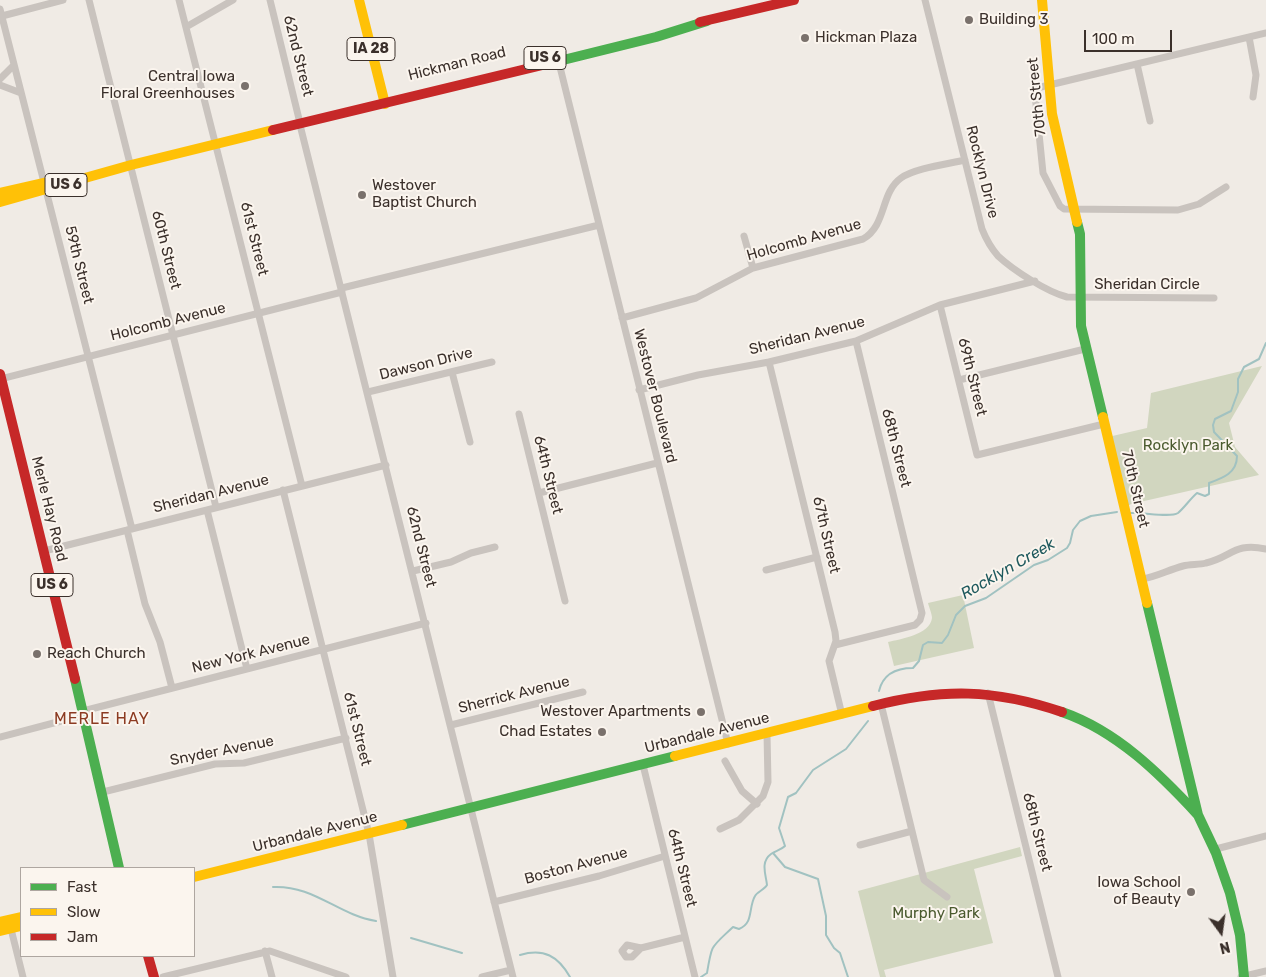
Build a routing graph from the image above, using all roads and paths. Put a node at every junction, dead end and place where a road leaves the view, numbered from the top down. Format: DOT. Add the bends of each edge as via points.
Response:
graph roads {
  1 [pos="63,0"];
  2 [pos="89,0"];
  3 [pos="179,0"];
  4 [pos="232,0"];
  5 [pos="270,0"];
  6 [pos="359,0"];
  7 [pos="778,0"];
  8 [pos="794,0"];
  9 [pos="925,0"];
  10 [pos="1042,0"];
  11 [pos="757,8"];
  12 [pos="1,12"];
  13 [pos="186,26"];
  14 [pos="1266,33"];
  15 [pos="1249,37"];
  16 [pos="557,58"];
  17 [pos="1137,64"];
  18 [pos="14,65"];
  19 [pos="0,79"];
  20 [pos="0,84"];
  21 [pos="1050,86"];
  22 [pos="21,92"];
  23 [pos="1253,97"];
  24 [pos="384,101"];
  25 [pos="1150,121"];
  26 [pos="300,122"];
  27 [pos="216,144"];
  28 [pos="965,160"];
  29 [pos="131,165"];
  30 [pos="45,186"];
  31 [pos="1226,187"];
  32 [pos="0,193"];
  33 [pos="0,202"];
  34 [pos="1074,209"];
  35 [pos="599,225"];
  36 [pos="744,236"];
  37 [pos="753,268"];
  38 [pos="1035,281"];
  39 [pos="342,290"];
  40 [pos="1080,298"];
  41 [pos="1214,298"];
  42 [pos="940,305"];
  43 [pos="258,313"];
  44 [pos="622,318"];
  45 [pos="173,335"];
  46 [pos="856,340"];
  47 [pos="1086,349"];
  48 [pos="88,357"];
  49 [pos="492,362"];
  50 [pos="769,362"];
  51 [pos="452,372"];
  52 [pos="0,376"];
  53 [pos="959,380"];
  54 [pos="639,390"];
  55 [pos="368,392"];
  56 [pos="519,414"];
  57 [pos="1104,424"];
  58 [pos="470,442"];
  59 [pos="657,463"];
  60 [pos="386,465"];
  61 [pos="302,486"];
  62 [pos="283,490"];
  63 [pos="538,493"];
  64 [pos="216,507"];
  65 [pos="207,510"];
  66 [pos="130,529"];
  67 [pos="495,547"];
  68 [pos="1266,549"];
  69 [pos="44,551"];
  70 [pos="816,557"];
  71 [pos="766,570"];
  72 [pos="412,571"];
  73 [pos="1142,579"];
  74 [pos="566,601"];
  75 [pos="426,624"];
  76 [pos="835,645"];
  77 [pos="323,650"];
  78 [pos="247,669"];
  79 [pos="172,688"];
  80 [pos="583,692"];
  81 [pos="988,693"];
  82 [pos="881,704"];
  83 [pos="84,713"];
  84 [pos="842,715"];
  85 [pos="451,725"];
  86 [pos="767,734"];
  87 [pos="0,737"];
  88 [pos="346,738"];
  89 [pos="728,744"];
  90 [pos="725,761"];
  91 [pos="643,765"];
  92 [pos="103,792"];
  93 [pos="757,804"];
  94 [pos="472,808"];
  95 [pos="1198,815"];
  96 [pos="720,829"];
  97 [pos="912,831"];
  98 [pos="369,834"];
  99 [pos="1266,836"];
  100 [pos="860,845"];
  101 [pos="1216,849"];
  102 [pos="665,856"];
  103 [pos="119,867"];
  104 [pos="126,867"];
  105 [pos="195,877"];
  106 [pos="947,897"];
  107 [pos="494,902"];
  108 [pos="20,918"];
  109 [pos="5,925"];
  110 [pos="20,926"];
  111 [pos="685,937"];
  112 [pos="641,948"];
  113 [pos="265,951"];
  114 [pos="141,957"];
  115 [pos="148,957"];
  116 [pos="1266,971"];
  117 [pos="512,973"];
  118 [pos="22,977"];
  119 [pos="146,977"];
  120 [pos="154,977"];
  121 [pos="163,977"];
  122 [pos="272,977"];
  123 [pos="346,977"];
  124 [pos="393,977"];
  125 [pos="482,977"];
  126 [pos="695,977"];
  127 [pos="1058,977"];
  128 [pos="1243,977"];
  1 -- 12 [label="street"];
  2 -- 29 [label="street, 60th Street"];
  3 -- 13 [label="street, 61st Street"];
  4 -- 13 [label="street"];
  5 -- 26 [label="street, 62nd Street"];
  6 -- 24 [label="street, IA 28"];
  7 -- 11 [label="street, Hickman Road / US 6"];
  8 -- 11 [label="street, Hickman Road / US 6"];
  9 -- 28 [label="street, Rocklyn Drive"];
  10 -- 21 [label="street, 70th Street"];
  11 -- 16 [label="street, Hickman Road / US 6" via="651,31"];
  12 -- 18 [label="street, 59th Street"];
  13 -- 27 [label="street, 61st Street"];
  14 -- 15 [label="street"];
  15 -- 17 [label="street"];
  15 -- 23 [label="street" via="1256,75"];
  16 -- 24 [label="street, Hickman Road / US 6"];
  16 -- 35 [label="street, Westover Boulevard"];
  17 -- 21 [label="street"];
  17 -- 25 [label="street"];
  18 -- 19 [label="street"];
  18 -- 22 [label="street, 59th Street"];
  20 -- 22 [label="street"];
  21 -- 34 [label="street, 70th Street" via="1055,130"];
  21 -- 34 [label="street" via="1036,89 1035,94 1043,173 1060,206"];
  22 -- 30 [label="street, 59th Street"];
  24 -- 26 [label="street, Hickman Road / US 6"];
  26 -- 27 [label="street, Hickman Road / US 6"];
  26 -- 39 [label="street, 62nd Street"];
  27 -- 29 [label="street, Hickman Road / US 6"];
  27 -- 43 [label="street, 61st Street"];
  28 -- 37 [label="street, Holcomb Avenue" via="901,178 890,192 877,228 863,239"];
  28 -- 38 [label="street, Rocklyn Drive" via="982,229 989,244 1002,259"];
  29 -- 30 [label="street, Hickman Road / US 6"];
  29 -- 45 [label="street, 60th Street"];
  30 -- 32 [label="street, Hickman Road / US 6"];
  30 -- 33 [label="street, Hickman Road / US 6"];
  30 -- 48 [label="street, 59th Street"];
  31 -- 34 [label="street" via="1199,204 1178,210"];
  34 -- 40 [label="street, 70th Street" via="1080,234"];
  35 -- 39 [label="street, Holcomb Avenue"];
  35 -- 44 [label="street, Westover Boulevard"];
  36 -- 37 [label="street"];
  37 -- 44 [label="street, Holcomb Avenue" via="696,298"];
  38 -- 40 [label="street, Rocklyn Drive" via="1057,294"];
  38 -- 42 [label="street, Sheridan Avenue"];
  39 -- 43 [label="street, Holcomb Avenue"];
  39 -- 55 [label="street, 62nd Street"];
  40 -- 41 [label="street, Sheridan Circle"];
  40 -- 47 [label="street, 70th Street"];
  42 -- 46 [label="street, Sheridan Avenue"];
  42 -- 53 [label="street, 69th Street"];
  43 -- 45 [label="street, Holcomb Avenue"];
  43 -- 61 [label="street, 61st Street"];
  44 -- 54 [label="street, Westover Boulevard"];
  45 -- 48 [label="street, Holcomb Avenue"];
  45 -- 64 [label="street, 60th Street"];
  46 -- 50 [label="street, Sheridan Avenue"];
  46 -- 76 [label="street, 68th Street" via="921,606 920,620 908,627"];
  47 -- 53 [label="street"];
  47 -- 57 [label="street, 70th Street"];
  48 -- 52 [label="street, Holcomb Avenue"];
  48 -- 66 [label="street, 59th Street"];
  49 -- 51 [label="street, Dawson Drive"];
  50 -- 54 [label="street, Sheridan Avenue" via="706,373"];
  50 -- 70 [label="street, 67th Street"];
  51 -- 55 [label="street, Dawson Drive"];
  51 -- 58 [label="street"];
  52 -- 69 [label="street, Merle Hay Road / US 6"];
  53 -- 57 [label="street, 69th Street" via="978,455"];
  54 -- 59 [label="street, Westover Boulevard"];
  55 -- 60 [label="street, 62nd Street"];
  56 -- 63 [label="street, 64th Street"];
  57 -- 73 [label="street, 70th Street"];
  59 -- 63 [label="street"];
  59 -- 89 [label="street, Westover Boulevard"];
  60 -- 61 [label="street, Sheridan Avenue"];
  60 -- 72 [label="street, 62nd Street"];
  61 -- 62 [label="street, Sheridan Avenue"];
  62 -- 64 [label="street, Sheridan Avenue"];
  62 -- 77 [label="street, 61st Street"];
  63 -- 74 [label="street, 64th Street"];
  64 -- 65 [label="street, Sheridan Avenue"];
  65 -- 66 [label="street, Sheridan Avenue"];
  65 -- 78 [label="street"];
  66 -- 69 [label="street, Sheridan Avenue"];
  66 -- 79 [label="street, 59th Street" via="145,604 160,642"];
  67 -- 72 [label="street"];
  68 -- 73 [label="street" via="1249,547 1233,550 1205,564 1185,565"];
  69 -- 83 [label="street, Merle Hay Road / US 6"];
  70 -- 71 [label="street"];
  70 -- 76 [label="street, 67th Street" via="835,632"];
  72 -- 75 [label="street, 62nd Street"];
  73 -- 95 [label="street, 70th Street"];
  75 -- 77 [label="street, New York Avenue"];
  75 -- 85 [label="street, 62nd Street"];
  76 -- 84 [label="street, 67th Street" via="829,661"];
  77 -- 78 [label="street, New York Avenue"];
  77 -- 88 [label="street, 61st Street"];
  78 -- 79 [label="street, New York Avenue"];
  79 -- 83 [label="street, New York Avenue"];
  80 -- 85 [label="street, Sherrick Avenue"];
  81 -- 82 [label="street, Urbandale Avenue" via="924,695"];
  81 -- 95 [label="street, Urbandale Avenue" via="1045,704 1101,731 1163,778"];
  81 -- 127 [label="street, 68th Street"];
  82 -- 84 [label="street, Urbandale Avenue"];
  82 -- 97 [label="street"];
  83 -- 87 [label="street, New York Avenue"];
  83 -- 92 [label="street, Merle Hay Road / US 6"];
  84 -- 86 [label="street, Urbandale Avenue"];
  85 -- 94 [label="street, 62nd Street"];
  86 -- 89 [label="street, Urbandale Avenue"];
  86 -- 93 [label="street" via="768,782"];
  88 -- 92 [label="street, Snyder Avenue" via="244,763 215,764"];
  88 -- 98 [label="street, 61st Street"];
  89 -- 91 [label="street, Urbandale Avenue"];
  90 -- 93 [label="street" via="742,791"];
  91 -- 94 [label="street, Urbandale Avenue"];
  91 -- 102 [label="street, 64th Street"];
  92 -- 103 [label="street, Merle Hay Road / US 6"];
  92 -- 104 [label="street, Merle Hay Road / US 6"];
  93 -- 96 [label="street" via="739,820"];
  94 -- 98 [label="street, Urbandale Avenue"];
  94 -- 107 [label="street, 62nd Street"];
  95 -- 101 [label="street, 70th Street"];
  97 -- 100 [label="street"];
  97 -- 106 [label="street" via="924,880"];
  98 -- 105 [label="street, Urbandale Avenue"];
  98 -- 124 [label="street, 61st Street"];
  99 -- 101 [label="street"];
  101 -- 128 [label="street, 70th Street" via="1240,935"];
  102 -- 107 [label="street, Boston Avenue"];
  102 -- 111 [label="street, 64th Street"];
  107 -- 117 [label="street, 62nd Street"];
  108 -- 109 [label="street"];
  109 -- 110 [label="street"];
  109 -- 118 [label="street"];
  111 -- 112 [label="street"];
  111 -- 126 [label="street, 64th Street"];
  113 -- 121 [label="street"];
  113 -- 122 [label="street"];
  113 -- 123 [label="street"];
  114 -- 119 [label="street"];
  115 -- 120 [label="street"];
  116 -- 128 [label="street"];
  117 -- 125 [label="street"];
}
